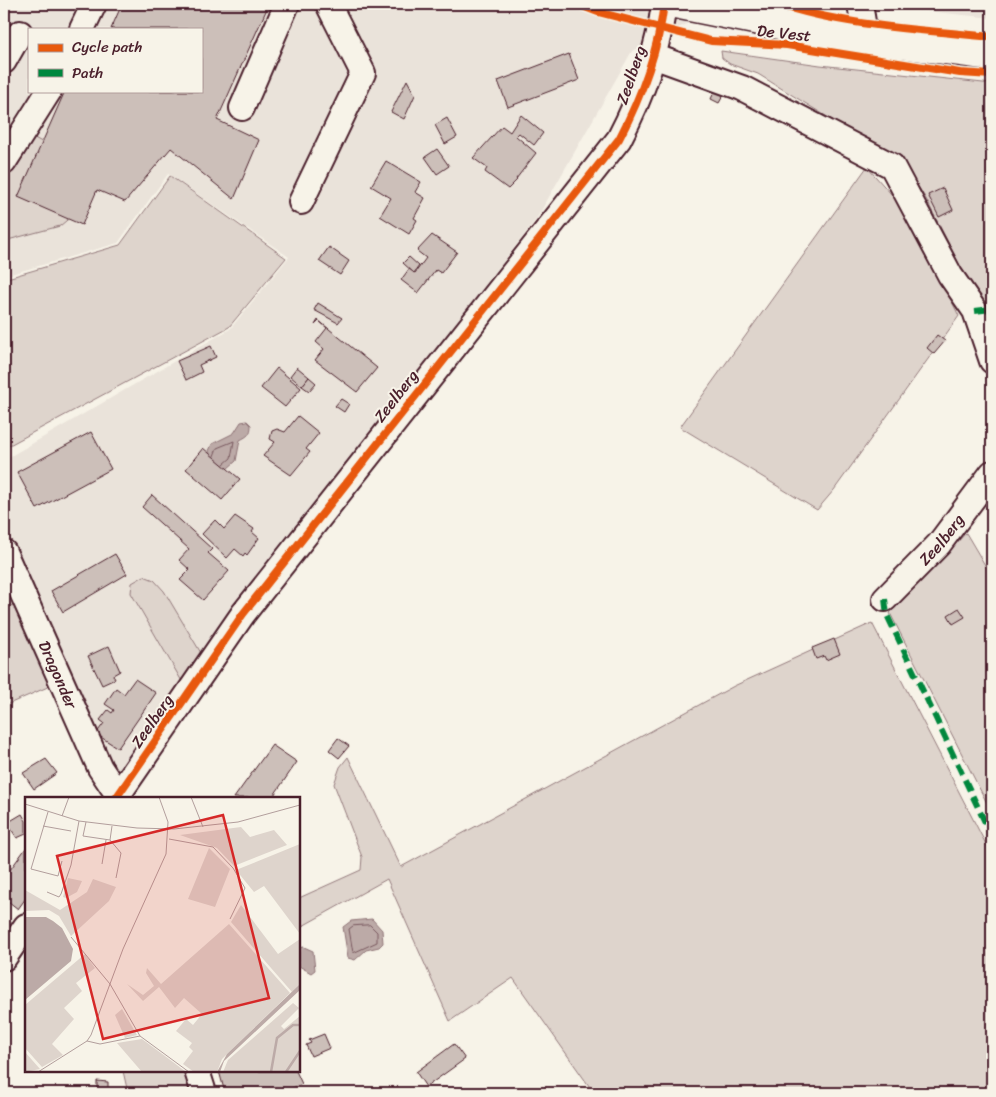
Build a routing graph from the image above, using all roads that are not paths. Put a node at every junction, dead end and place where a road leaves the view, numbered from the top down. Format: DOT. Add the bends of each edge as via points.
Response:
graph roads {
  1 [pos="94,4"];
  2 [pos="287,4"];
  3 [pos="328,4"];
  4 [pos="664,4"];
  5 [pos="675,4"];
  6 [pos="860,4"];
  7 [pos="82,28"];
  8 [pos="20,32"];
  9 [pos="866,40"];
  10 [pos="653,56"];
  11 [pos="992,56"];
  12 [pos="4,61"];
  13 [pos="47,92"];
  14 [pos="242,108"];
  15 [pos="4,162"];
  16 [pos="302,202"];
  17 [pos="992,360"];
  18 [pos="992,473"];
  19 [pos="4,552"];
  20 [pos="886,599"];
  21 [pos="118,797"];
  22 [pos="25,927"];
  23 [pos="4,958"];
  24 [pos="197,1072"];
  25 [pos="204,1093"];
  1 -- 7 [label="street"];
  2 -- 14 [label="street"];
  3 -- 16 [label="street" via="363,73"];
  4 -- 10 [label="street, Zeelberg"];
  5 -- 9 [label="main road, De Vest"];
  6 -- 9 [label="street"];
  8 -- 12 [label="street"];
  9 -- 11 [label="main road, De Vest"];
  10 -- 17 [label="street, Zeelberg" via="742,88 892,166 950,274 975,311"];
  10 -- 21 [label="street, Zeelberg" via="637,105 619,139 243,614"];
  13 -- 15 [label="street"];
  18 -- 20 [label="street, Zeelberg" via="939,544"];
  19 -- 21 [label="street, Dragonder" via="100,768"];
  22 -- 23 [label="street"];
  24 -- 25 [label="street"];
}
